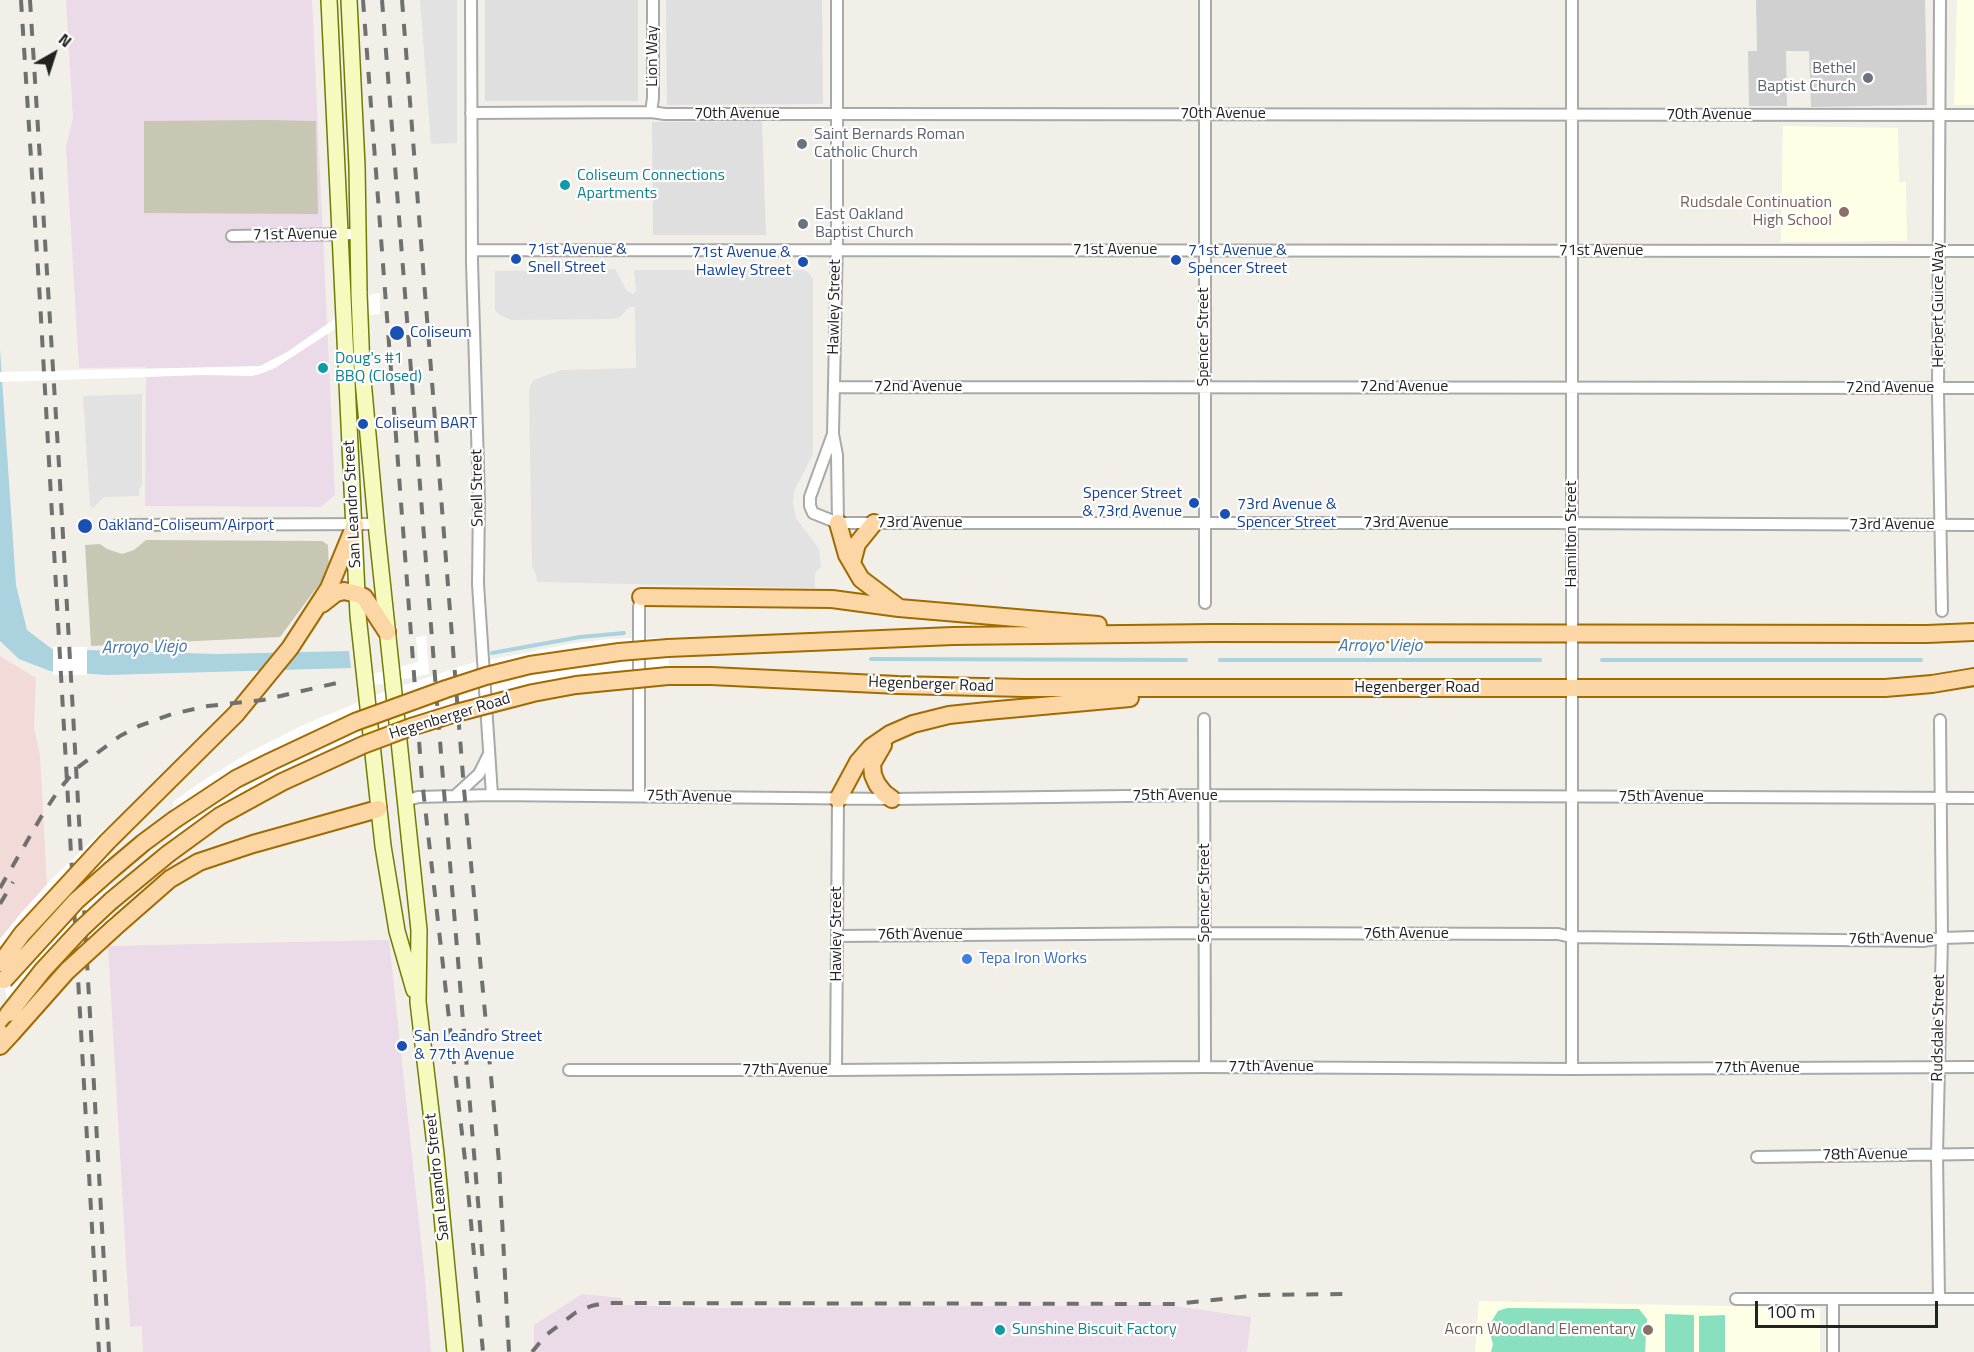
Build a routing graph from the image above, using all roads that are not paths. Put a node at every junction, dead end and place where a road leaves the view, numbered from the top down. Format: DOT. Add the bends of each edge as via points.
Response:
graph roads {
  1 [pos="329,0"];
  2 [pos="349,0"];
  3 [pos="471,0"];
  4 [pos="653,0"];
  5 [pos="837,0"];
  6 [pos="1205,0"];
  7 [pos="1572,0"];
  8 [pos="1940,0"];
  9 [pos="651,112"];
  10 [pos="471,113"];
  11 [pos="837,114"];
  12 [pos="1204,114"];
  13 [pos="1572,115"];
  14 [pos="1939,115"];
  15 [pos="1974,115"];
  16 [pos="358,234"];
  17 [pos="340,235"];
  18 [pos="232,236"];
  19 [pos="473,250"];
  20 [pos="836,250"];
  21 [pos="1204,250"];
  22 [pos="1573,251"];
  23 [pos="1940,251"];
  24 [pos="1974,251"];
  25 [pos="834,387"];
  26 [pos="1205,387"];
  27 [pos="1572,387"];
  28 [pos="1938,388"];
  29 [pos="1974,388"];
  30 [pos="833,435"];
  31 [pos="838,523"];
  32 [pos="874,523"];
  33 [pos="1572,523"];
  34 [pos="376,524"];
  35 [pos="1204,524"];
  36 [pos="117,525"];
  37 [pos="355,525"];
  38 [pos="1939,525"];
  39 [pos="1974,525"];
  40 [pos="852,563"];
  41 [pos="357,594"];
  42 [pos="641,597"];
  43 [pos="1205,603"];
  44 [pos="899,608"];
  45 [pos="1942,610"];
  46 [pos="312,616"];
  47 [pos="387,632"];
  48 [pos="1572,632"];
  49 [pos="1974,632"];
  50 [pos="1205,633"];
  51 [pos="1974,677"];
  52 [pos="1205,688"];
  53 [pos="1572,688"];
  54 [pos="1204,719"];
  55 [pos="1940,720"];
  56 [pos="890,734"];
  57 [pos="490,753"];
  58 [pos="455,795"];
  59 [pos="492,795"];
  60 [pos="1205,795"];
  61 [pos="639,796"];
  62 [pos="1571,797"];
  63 [pos="1940,798"];
  64 [pos="1974,798"];
  65 [pos="838,799"];
  66 [pos="892,799"];
  67 [pos="405,801"];
  68 [pos="378,809"];
  69 [pos="1204,933"];
  70 [pos="837,936"];
  71 [pos="1571,937"];
  72 [pos="1942,938"];
  73 [pos="1974,938"];
  74 [pos="1,973"];
  75 [pos="418,1002"];
  76 [pos="7,1024"];
  77 [pos="0,1046"];
  78 [pos="1205,1066"];
  79 [pos="1938,1067"];
  80 [pos="1974,1067"];
  81 [pos="1572,1069"];
  82 [pos="569,1070"];
  83 [pos="836,1070"];
  84 [pos="1937,1154"];
  85 [pos="1974,1154"];
  86 [pos="1757,1157"];
  87 [pos="1736,1299"];
  88 [pos="1833,1299"];
  89 [pos="1939,1299"];
  90 [pos="1974,1299"];
  91 [pos="455,1352"];
  92 [pos="1833,1352"];
  1 -- 17 [label="main road, San Leandro Street"];
  2 -- 16 [label="main road, San Leandro Street"];
  3 -- 10 [label="street, Snell Street"];
  4 -- 9 [label="street, Lion Way"];
  5 -- 11 [label="street, Hawley Street"];
  6 -- 12 [label="street, Spencer Street"];
  7 -- 13 [label="street, Hamilton Street"];
  8 -- 14 [label="street, Herbert Guice Way"];
  9 -- 10 [label="street, 70th Avenue"];
  9 -- 11 [label="street, 70th Avenue"];
  10 -- 19 [label="street, Snell Street"];
  11 -- 12 [label="street, 70th Avenue"];
  11 -- 20 [label="street, Hawley Street"];
  12 -- 13 [label="street, 70th Avenue"];
  12 -- 21 [label="street, Spencer Street"];
  13 -- 14 [label="street, 70th Avenue"];
  13 -- 22 [label="street, Hamilton Street"];
  14 -- 15 [label="street, 70th Avenue"];
  14 -- 23 [label="street, Herbert Guice Way"];
  16 -- 17 [label="street, 71st Avenue"];
  16 -- 34 [label="main road, San Leandro Street" via="362,369"];
  17 -- 18 [label="street, 71st Avenue"];
  17 -- 37 [label="main road, San Leandro Street"];
  19 -- 20 [label="street, 71st Avenue"];
  19 -- 57 [label="street, Snell Street" via="478,599"];
  20 -- 21 [label="street, 71st Avenue"];
  20 -- 25 [label="street, Hawley Street"];
  21 -- 22 [label="street, 71st Avenue"];
  21 -- 26 [label="street, Spencer Street"];
  22 -- 23 [label="street, 71st Avenue"];
  22 -- 27 [label="street, Hamilton Street"];
  23 -- 24 [label="street, 71st Avenue"];
  23 -- 28 [label="street, Herbert Guice Way"];
  25 -- 26 [label="street, 72nd Avenue"];
  25 -- 30 [label="street, Hawley Street"];
  26 -- 27 [label="street, 72nd Avenue"];
  26 -- 35 [label="street, Spencer Street"];
  27 -- 28 [label="street, 72nd Avenue"];
  27 -- 33 [label="street, Hamilton Street"];
  28 -- 29 [label="street, 72nd Avenue"];
  28 -- 38 [label="street, Herbert Guice Way"];
  30 -- 31 [label="street, Hawley Street"];
  30 -- 31 [label="street, Hawley Street" via="810,506 813,513"];
  31 -- 32 [label="street, 73rd Avenue"];
  31 -- 40 [label="main road"];
  32 -- 35 [label="street, 73rd Avenue"];
  32 -- 40 [label="main road" via="857,544"];
  33 -- 35 [label="street, 73rd Avenue"];
  33 -- 38 [label="street, 73rd Avenue"];
  33 -- 48 [label="street, Hamilton Street"];
  34 -- 37 [label="street"];
  34 -- 47 [label="main road, San Leandro Street"];
  35 -- 43 [label="street, Spencer Street"];
  36 -- 37 [label="street"];
  37 -- 41 [label="main road, San Leandro Street"];
  37 -- 46 [label="main road" via="334,577"];
  38 -- 39 [label="street, 73rd Avenue"];
  38 -- 45 [label="street, Herbert Guice Way"];
  40 -- 44 [label="main road" via="861,579"];
  41 -- 46 [label="main road" via="336,593"];
  41 -- 47 [label="main road" via="369,603"];
  41 -- 68 [label="main road, San Leandro Street"];
  42 -- 44 [label="main road" via="832,599"];
  42 -- 61 [label="street"];
  44 -- 50 [label="main road"];
  46 -- 74 [label="main road, bridge" via="236,714 107,842 22,934"];
  47 -- 67 [label="main road, San Leandro Street"];
  48 -- 49 [label="main road, Hegenberger Road"];
  48 -- 50 [label="main road, Hegenberger Road"];
  48 -- 53 [label="street, Hamilton Street"];
  50 -- 74 [label="main road, Hegenberger Road, bridge" via="953,636 668,648 530,665 486,676 355,723 228,784 143,843"];
  51 -- 53 [label="main road, Hegenberger Road" via="1885,688"];
  52 -- 53 [label="main road, Hegenberger Road"];
  52 -- 56 [label="main road" via="949,715"];
  52 -- 76 [label="main road, Hegenberger Road, bridge" via="1024,688 668,676 576,685 456,713 318,764 220,816 168,854 81,929 43,970"];
  53 -- 62 [label="street, Hamilton Street"];
  54 -- 60 [label="street, Spencer Street"];
  55 -- 63 [label="street, Rudsdale Street"];
  56 -- 65 [label="main road" via="858,762"];
  56 -- 66 [label="main road" via="872,764 877,784"];
  57 -- 58 [label="street" via="479,774"];
  57 -- 59 [label="street, Snell Street"];
  58 -- 59 [label="street, 75th Avenue"];
  58 -- 67 [label="street, 75th Avenue"];
  59 -- 61 [label="street, 75th Avenue"];
  60 -- 62 [label="street, 75th Avenue"];
  60 -- 66 [label="street, 75th Avenue"];
  60 -- 69 [label="street, Spencer Street"];
  61 -- 65 [label="street, 75th Avenue"];
  62 -- 63 [label="street, 75th Avenue"];
  62 -- 71 [label="street, Hamilton Street"];
  63 -- 64 [label="street, 75th Avenue"];
  63 -- 72 [label="street, Rudsdale Street"];
  65 -- 66 [label="street, 75th Avenue"];
  65 -- 70 [label="street, Hawley Street"];
  67 -- 68 [label="main road, 75th Avenue"];
  67 -- 75 [label="main road, San Leandro Street" via="419,930"];
  68 -- 75 [label="main road, San Leandro Street" via="397,931"];
  68 -- 76 [label="main road, bridge" via="199,862 170,879"];
  69 -- 70 [label="street, 76th Avenue"];
  69 -- 71 [label="street, 76th Avenue"];
  69 -- 78 [label="street, Spencer Street"];
  70 -- 83 [label="street, Hawley Street"];
  71 -- 72 [label="street, 76th Avenue" via="1923,941"];
  71 -- 81 [label="street, Hamilton Street"];
  72 -- 73 [label="street, 76th Avenue"];
  72 -- 79 [label="street, Rudsdale Street"];
  75 -- 91 [label="main road, San Leandro Street"];
  76 -- 77 [label="main road"];
  78 -- 81 [label="street, 77th Avenue"];
  78 -- 83 [label="street, 77th Avenue"];
  79 -- 80 [label="street, 77th Avenue"];
  79 -- 81 [label="street, 77th Avenue"];
  79 -- 84 [label="street, Rudsdale Street"];
  82 -- 83 [label="street, 77th Avenue"];
  84 -- 85 [label="street, 78th Avenue"];
  84 -- 86 [label="street, 78th Avenue"];
  84 -- 89 [label="street, Rudsdale Street"];
  87 -- 88 [label="street"];
  88 -- 89 [label="street"];
  88 -- 92 [label="street"];
  89 -- 90 [label="street"];
}
